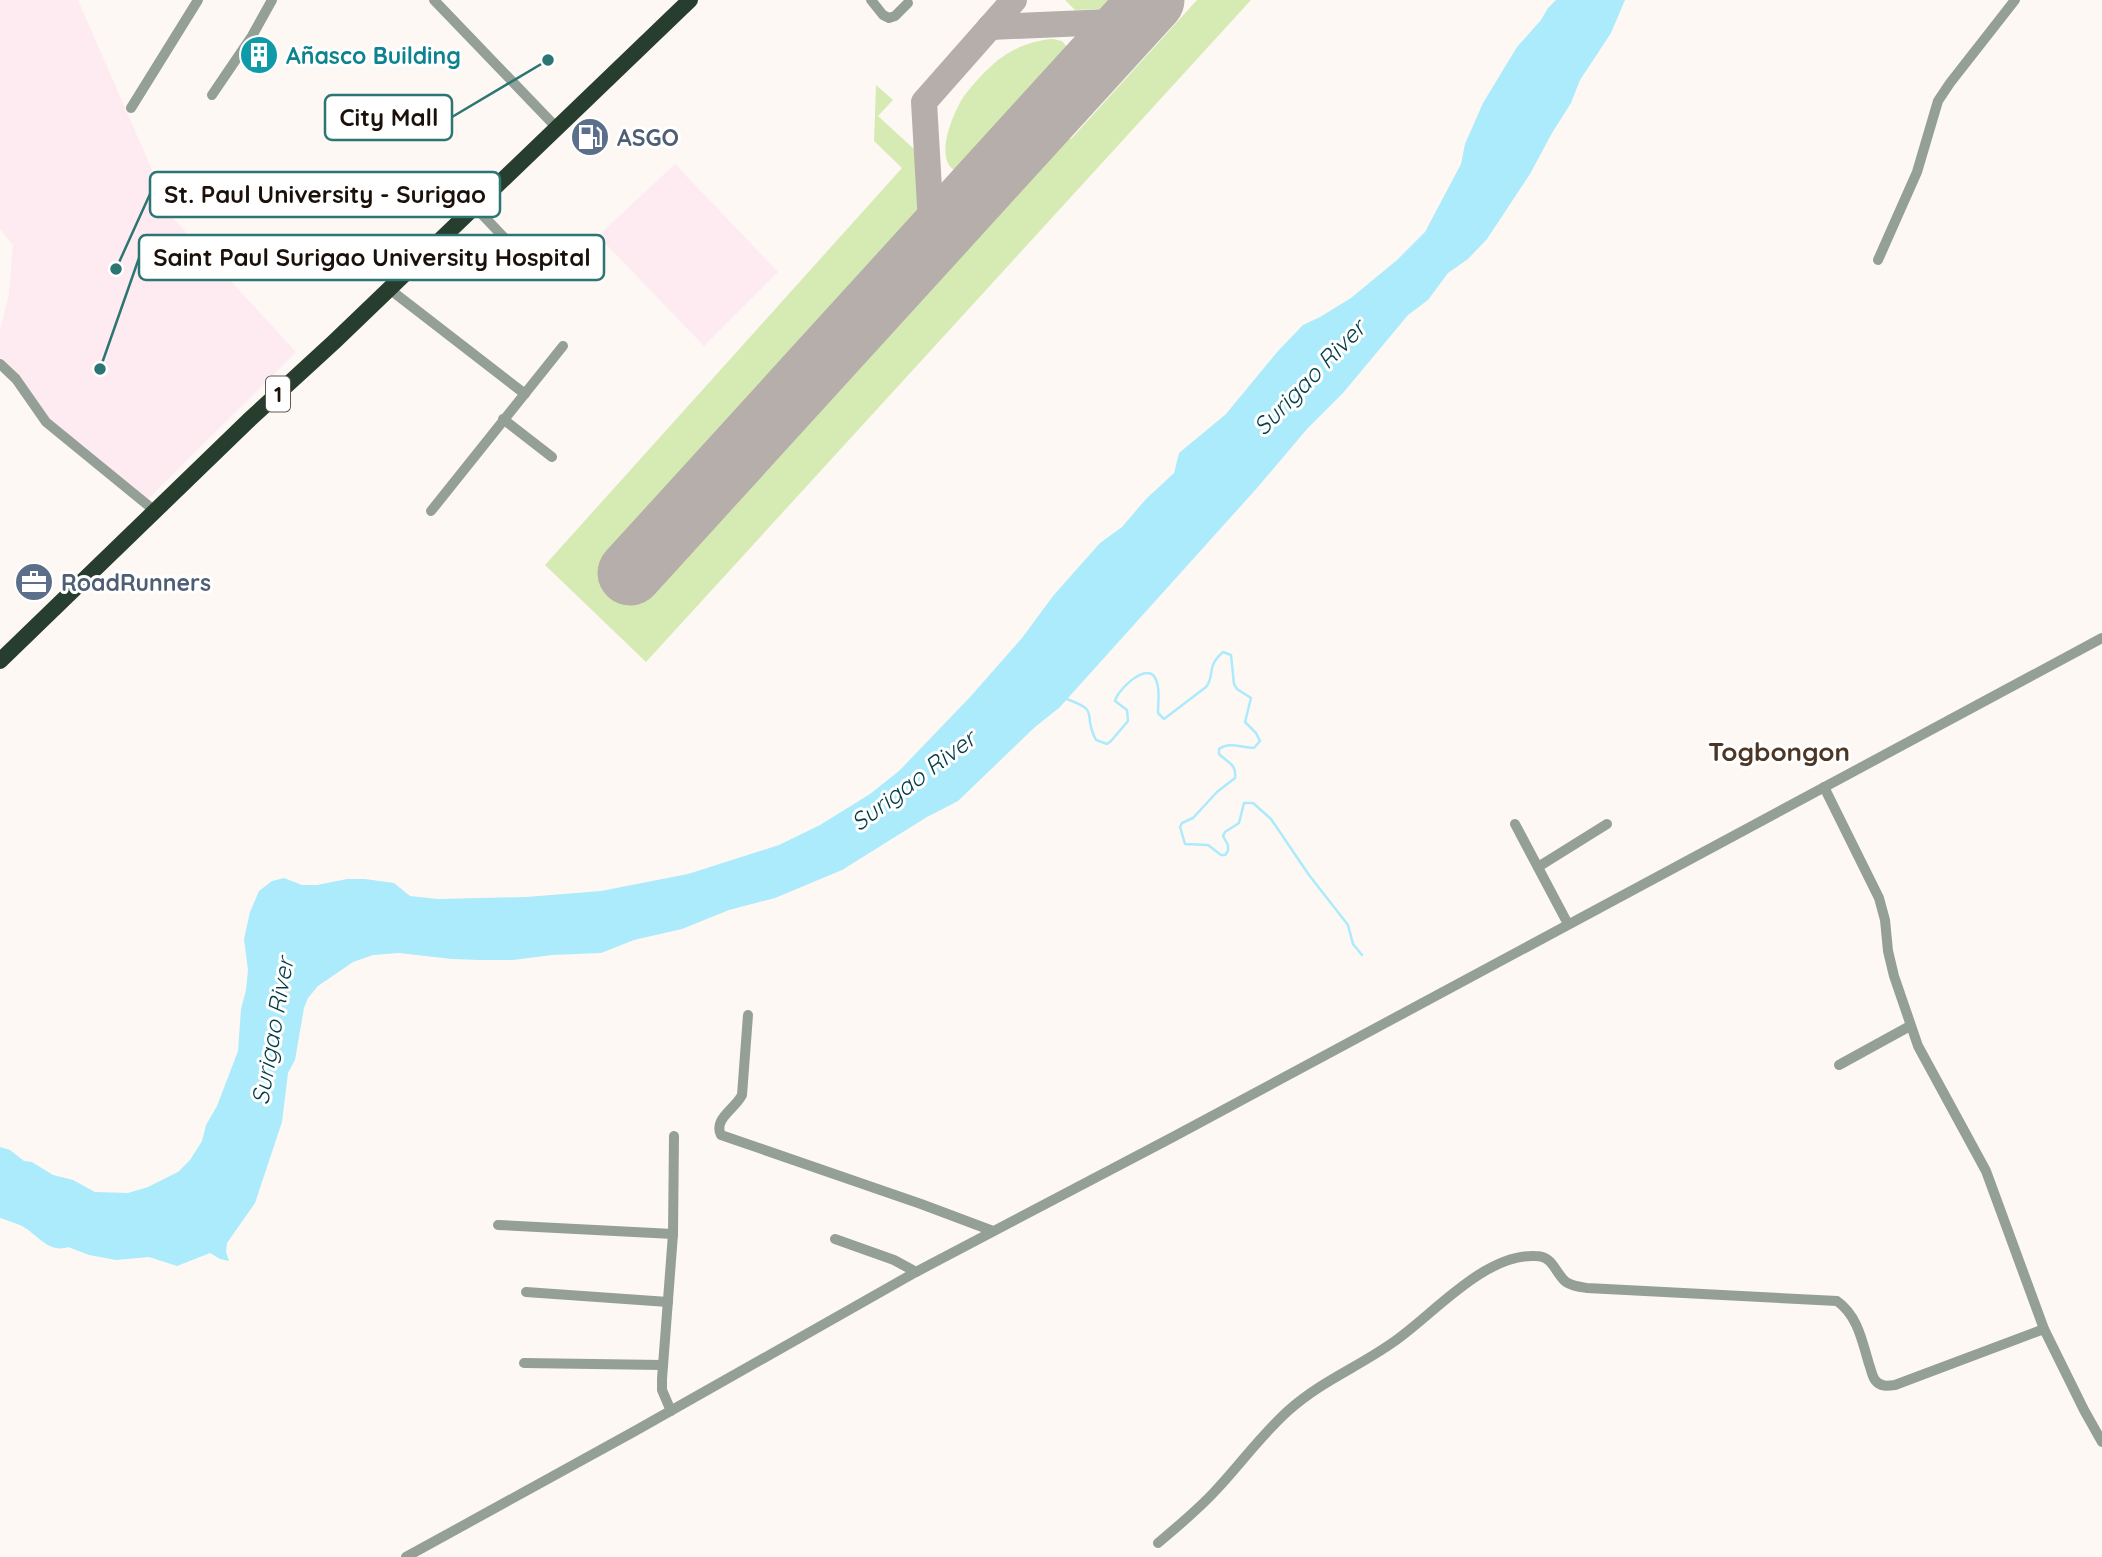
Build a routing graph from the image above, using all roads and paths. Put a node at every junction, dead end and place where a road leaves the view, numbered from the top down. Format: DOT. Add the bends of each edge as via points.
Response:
graph roads {
  1 [pos="198,0"];
  2 [pos="272,0"];
  3 [pos="434,0"];
  4 [pos="690,0"];
  5 [pos="871,0"];
  6 [pos="2015,0"];
  7 [pos="908,3"];
  8 [pos="212,95"];
  9 [pos="131,108"];
  10 [pos="556,127"];
  11 [pos="474,206"];
  12 [pos="1878,260"];
  13 [pos="532,267"];
  14 [pos="388,288"];
  15 [pos="563,346"];
  16 [pos="0,364"];
  17 [pos="525,394"];
  18 [pos="503,419"];
  19 [pos="552,457"];
  20 [pos="155,511"];
  21 [pos="431,511"];
  22 [pos="2102,638"];
  23 [pos="0,662"];
  24 [pos="1824,787"];
  25 [pos="1515,824"];
  26 [pos="1606,824"];
  27 [pos="1538,867"];
  28 [pos="1568,924"];
  29 [pos="748,1015"];
  30 [pos="1910,1026"];
  31 [pos="1839,1065"];
  32 [pos="674,1136"];
  33 [pos="498,1225"];
  34 [pos="993,1231"];
  35 [pos="673,1234"];
  36 [pos="835,1239"];
  37 [pos="916,1272"];
  38 [pos="526,1292"];
  39 [pos="667,1301"];
  40 [pos="2044,1329"];
  41 [pos="524,1363"];
  42 [pos="662,1365"];
  43 [pos="671,1411"];
  44 [pos="2102,1442"];
  45 [pos="1158,1543"];
  46 [pos="406,1557"];
  1 -- 9 [label="street"];
  2 -- 8 [label="street"];
  3 -- 10 [label="street"];
  4 -- 10 [label="highway, 1"];
  5 -- 7 [label="street" via="889,18"];
  6 -- 12 [label="street" via="1938,101 1917,172"];
  10 -- 11 [label="highway, 1"];
  11 -- 13 [label="street"];
  11 -- 14 [label="highway, 1"];
  14 -- 17 [label="street"];
  14 -- 20 [label="highway, 1"];
  15 -- 17 [label="street"];
  16 -- 20 [label="street" via="46,422"];
  17 -- 18 [label="street"];
  18 -- 19 [label="street"];
  18 -- 21 [label="street"];
  20 -- 23 [label="highway, 1"];
  22 -- 24 [label="street"];
  24 -- 28 [label="street"];
  24 -- 30 [label="street" via="1879,898 1888,951"];
  25 -- 27 [label="street"];
  26 -- 27 [label="street"];
  27 -- 28 [label="street"];
  28 -- 34 [label="street"];
  29 -- 34 [label="street" via="743,1089 739,1101 720,1121 721,1135"];
  30 -- 31 [label="street"];
  30 -- 40 [label="street" via="1986,1171"];
  32 -- 35 [label="street"];
  33 -- 35 [label="street"];
  34 -- 37 [label="street"];
  35 -- 39 [label="street"];
  36 -- 37 [label="street"];
  37 -- 43 [label="street"];
  38 -- 39 [label="street"];
  39 -- 42 [label="street"];
  40 -- 44 [label="street"];
  40 -- 45 [label="street" via="1887,1386 1874,1379 1851,1313 1837,1301 1587,1289 1568,1283 1542,1256 1511,1259 1480,1275 1391,1344 1292,1408 1203,1503"];
  41 -- 42 [label="street"];
  42 -- 43 [label="street" via="662,1390"];
  43 -- 46 [label="street"];
}
